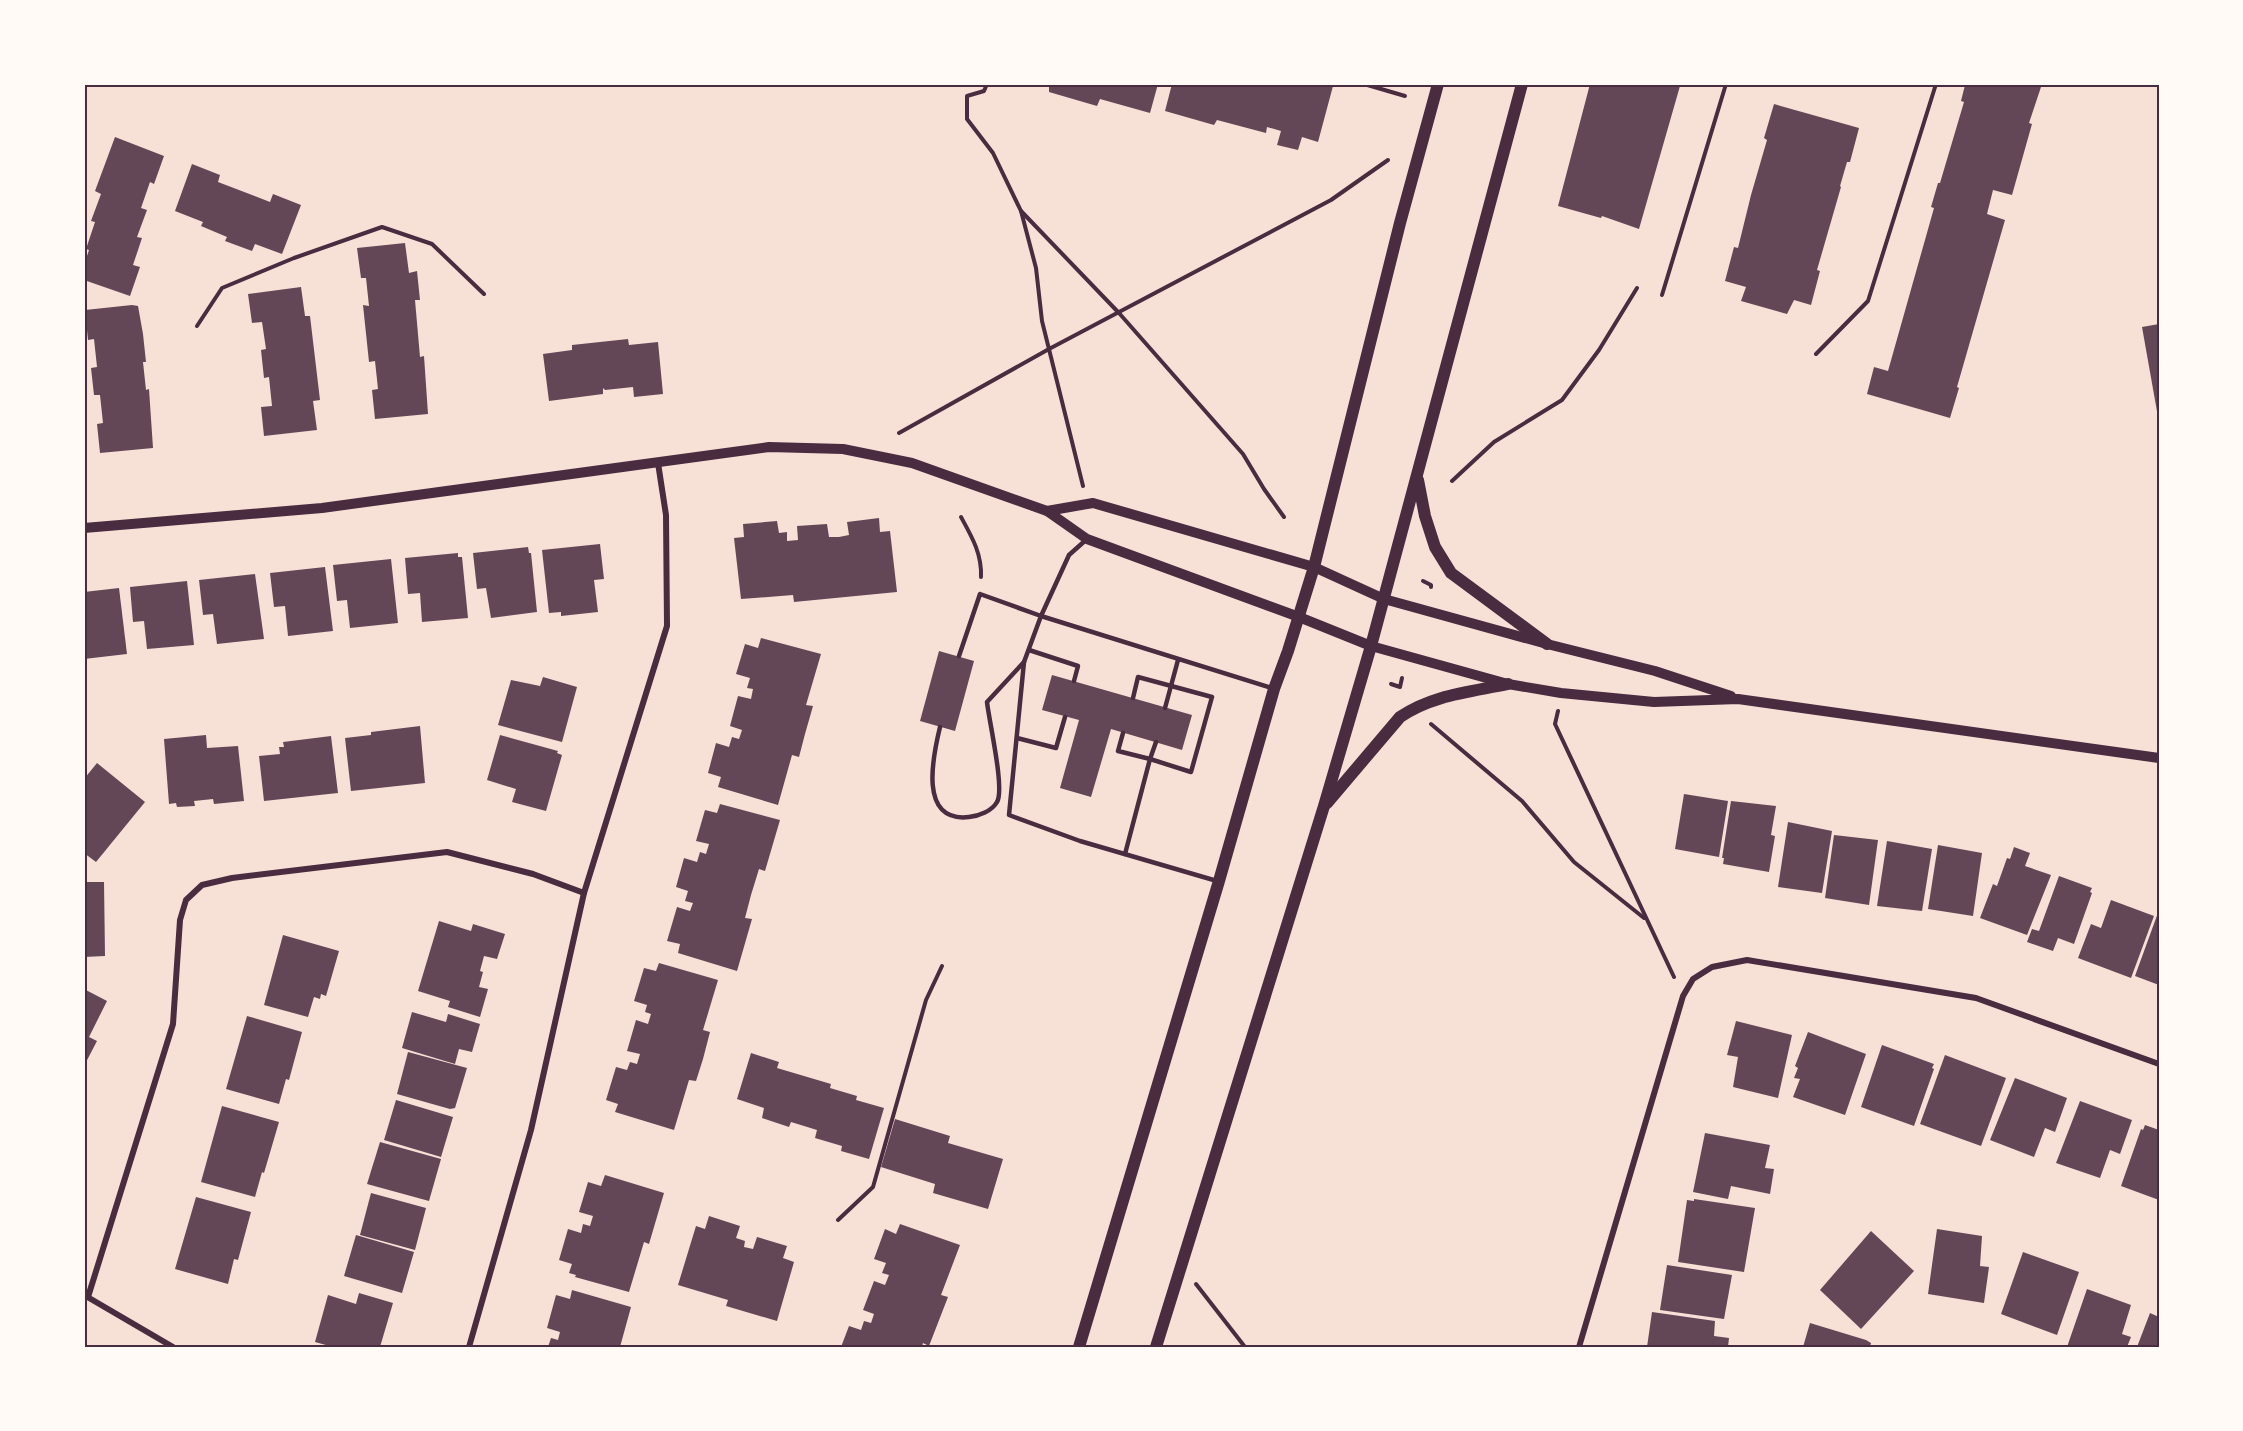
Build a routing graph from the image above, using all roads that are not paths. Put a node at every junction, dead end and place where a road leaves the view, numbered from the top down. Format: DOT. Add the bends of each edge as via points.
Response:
graph roads {
  1 [pos="1438,84"];
  2 [pos="1522,84"];
  3 [pos="658,463"];
  4 [pos="1417,476"];
  5 [pos="1047,511"];
  6 [pos="84,528"];
  7 [pos="1087,539"];
  8 [pos="1314,567"];
  9 [pos="1384,599"];
  10 [pos="1041,616"];
  11 [pos="1299,617"];
  12 [pos="1547,644"];
  13 [pos="1371,646"];
  14 [pos="1029,650"];
  15 [pos="959,656"];
  16 [pos="1178,660"];
  17 [pos="1024,662"];
  18 [pos="1074,681"];
  19 [pos="1508,684"];
  20 [pos="1171,686"];
  21 [pos="1274,689"];
  22 [pos="1132,698"];
  23 [pos="1738,699"];
  24 [pos="1165,708"];
  25 [pos="1065,717"];
  26 [pos="940,727"];
  27 [pos="1123,733"];
  28 [pos="1017,738"];
  29 [pos="1156,742"];
  30 [pos="2159,758"];
  31 [pos="1150,759"];
  32 [pos="1324,806"];
  33 [pos="1125,854"];
  34 [pos="1219,881"];
  35 [pos="584,893"];
  36 [pos="2159,1064"];
  37 [pos="86,1296"];
  38 [pos="173,1347"];
  39 [pos="469,1347"];
  40 [pos="1079,1347"];
  41 [pos="1156,1347"];
  42 [pos="1579,1347"];
  1 -- 8 [label="main road"];
  2 -- 4 [label="main road"];
  3 -- 5 [label="street" via="769,447 843,449 912,463"];
  3 -- 6 [label="street" via="322,508"];
  3 -- 35 [label="street" via="666,515 667,626"];
  4 -- 9 [label="main road"];
  4 -- 12 [label="main road" via="1435,547 1451,573"];
  5 -- 7 [label="street"];
  5 -- 8 [label="street" via="1093,503"];
  7 -- 10 [label="lane" via="1070,555"];
  7 -- 11 [label="street"];
  8 -- 9 [label="street"];
  8 -- 11 [label="main road"];
  9 -- 12 [label="street"];
  9 -- 13 [label="main road"];
  10 -- 14 [label="lane"];
  10 -- 15 [label="lane" via="980,594"];
  10 -- 16 [label="lane"];
  11 -- 13 [label="street"];
  11 -- 21 [label="main road"];
  12 -- 23 [label="street" via="1655,670"];
  13 -- 19 [label="street"];
  13 -- 32 [label="main road"];
  14 -- 17 [label="lane"];
  14 -- 18 [label="lane" via="1078,666"];
  16 -- 20 [label="lane"];
  16 -- 21 [label="lane"];
  17 -- 26 [label="lane" via="987,702 1000,784 998,802 990,810 964,818 940,808 931,784"];
  17 -- 28 [label="lane"];
  19 -- 23 [label="street" via="1654,702"];
  19 -- 32 [label="main road" via="1431,700 1400,717"];
  20 -- 22 [label="lane" via="1138,677"];
  20 -- 24 [label="lane"];
  20 -- 31 [label="lane" via="1212,697 1191,772"];
  21 -- 34 [label="main road"];
  23 -- 30 [label="street"];
  25 -- 28 [label="lane" via="1056,748"];
  27 -- 31 [label="lane" via="1118,751"];
  28 -- 33 [label="lane" via="1010,815"];
  29 -- 31 [label="lane"];
  31 -- 33 [label="lane"];
  32 -- 41 [label="main road"];
  33 -- 34 [label="lane"];
  34 -- 40 [label="main road"];
  35 -- 37 [label="street" via="533,874 447,852 202,885 186,900 180,920 173,1023"];
  35 -- 39 [label="street" via="531,1130"];
  36 -- 42 [label="street" via="1976,998 1747,960 1712,967 1693,979 1683,996"];
  37 -- 38 [label="street"];
}
